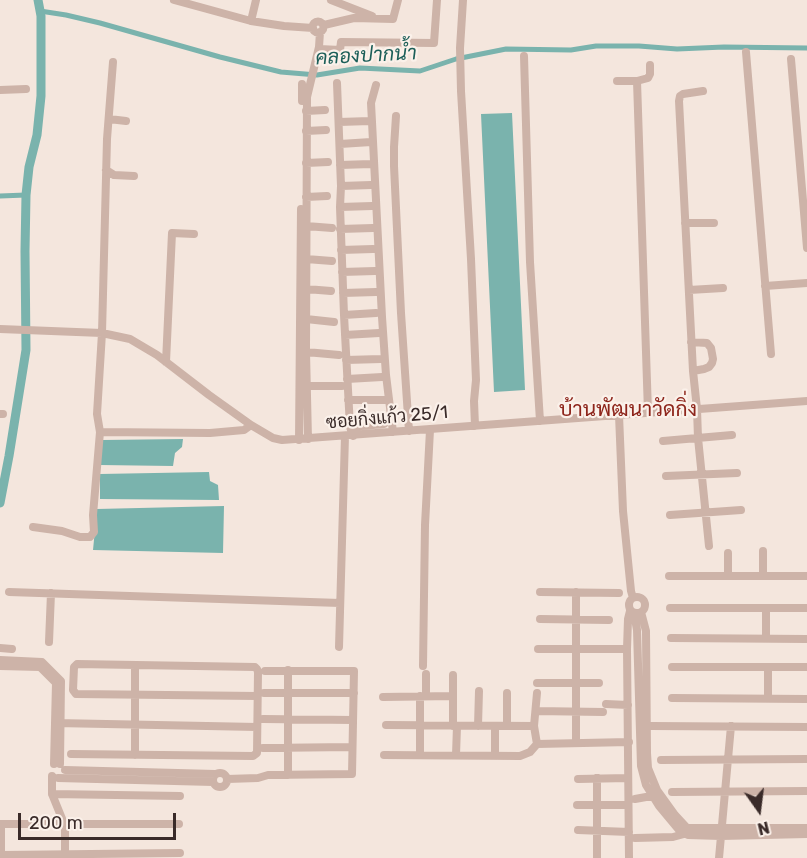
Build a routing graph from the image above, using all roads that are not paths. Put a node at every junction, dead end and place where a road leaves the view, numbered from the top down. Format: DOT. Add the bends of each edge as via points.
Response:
graph roads {
  1 [pos="174,0"];
  2 [pos="256,0"];
  3 [pos="332,0"];
  4 [pos="398,0"];
  5 [pos="437,0"];
  6 [pos="464,0"];
  7 [pos="377,18"];
  8 [pos="251,21"];
  9 [pos="319,29"];
  10 [pos="319,48"];
  11 [pos="746,52"];
  12 [pos="524,56"];
  13 [pos="791,59"];
  14 [pos="113,62"];
  15 [pos="650,65"];
  16 [pos="617,81"];
  17 [pos="637,81"];
  18 [pos="337,83"];
  19 [pos="303,84"];
  20 [pos="376,85"];
  21 [pos="26,89"];
  22 [pos="0,90"];
  23 [pos="703,91"];
  24 [pos="325,110"];
  25 [pos="306,111"];
  26 [pos="396,116"];
  27 [pos="109,119"];
  28 [pos="126,121"];
  29 [pos="370,121"];
  30 [pos="339,122"];
  31 [pos="326,130"];
  32 [pos="306,131"];
  33 [pos="370,142"];
  34 [pos="340,144"];
  35 [pos="328,162"];
  36 [pos="306,163"];
  37 [pos="371,164"];
  38 [pos="340,165"];
  39 [pos="106,170"];
  40 [pos="135,176"];
  41 [pos="341,186"];
  42 [pos="371,186"];
  43 [pos="327,196"];
  44 [pos="306,197"];
  45 [pos="372,206"];
  46 [pos="340,207"];
  47 [pos="685,223"];
  48 [pos="714,223"];
  49 [pos="306,226"];
  50 [pos="336,228"];
  51 [pos="373,228"];
  52 [pos="194,234"];
  53 [pos="807,248"];
  54 [pos="373,249"];
  55 [pos="341,250"];
  56 [pos="306,259"];
  57 [pos="332,261"];
  58 [pos="375,271"];
  59 [pos="342,272"];
  60 [pos="807,283"];
  61 [pos="765,286"];
  62 [pos="723,288"];
  63 [pos="306,289"];
  64 [pos="689,290"];
  65 [pos="331,291"];
  66 [pos="376,291"];
  67 [pos="343,293"];
  68 [pos="376,313"];
  69 [pos="344,315"];
  70 [pos="306,319"];
  71 [pos="334,322"];
  72 [pos="0,329"];
  73 [pos="102,333"];
  74 [pos="379,333"];
  75 [pos="345,335"];
  76 [pos="691,342"];
  77 [pos="306,352"];
  78 [pos="771,354"];
  79 [pos="343,357"];
  80 [pos="381,359"];
  81 [pos="166,362"];
  82 [pos="693,371"];
  83 [pos="382,377"];
  84 [pos="347,379"];
  85 [pos="306,386"];
  86 [pos="342,386"];
  87 [pos="348,400"];
  88 [pos="384,400"];
  89 [pos="807,401"];
  90 [pos="697,409"];
  91 [pos="648,412"];
  92 [pos="620,415"];
  93 [pos="540,421"];
  94 [pos="384,424"];
  95 [pos="251,425"];
  96 [pos="475,426"];
  97 [pos="430,430"];
  98 [pos="409,431"];
  99 [pos="100,432"];
  100 [pos="393,432"];
  101 [pos="349,433"];
  102 [pos="732,435"];
  103 [pos="698,438"];
  104 [pos="308,439"];
  105 [pos="298,440"];
  106 [pos="663,441"];
  107 [pos="737,472"];
  108 [pos="702,474"];
  109 [pos="666,476"];
  110 [pos="741,510"];
  111 [pos="706,513"];
  112 [pos="670,515"];
  113 [pos="33,527"];
  114 [pos="709,546"];
  115 [pos="763,551"];
  116 [pos="728,553"];
  117 [pos="669,576"];
  118 [pos="728,576"];
  119 [pos="763,576"];
  120 [pos="807,576"];
  121 [pos="9,591"];
  122 [pos="540,592"];
  123 [pos="576,592"];
  124 [pos="51,593"];
  125 [pos="619,593"];
  126 [pos="633,598"];
  127 [pos="340,603"];
  128 [pos="670,608"];
  129 [pos="807,608"];
  130 [pos="766,609"];
  131 [pos="635,612"];
  132 [pos="540,619"];
  133 [pos="576,619"];
  134 [pos="609,620"];
  135 [pos="671,638"];
  136 [pos="766,638"];
  137 [pos="807,639"];
  138 [pos="49,642"];
  139 [pos="339,647"];
  140 [pos="538,649"];
  141 [pos="576,649"];
  142 [pos="627,649"];
  143 [pos="2,663"];
  144 [pos="135,665"];
  145 [pos="672,667"];
  146 [pos="768,667"];
  147 [pos="807,667"];
  148 [pos="288,670"];
  149 [pos="266,671"];
  150 [pos="453,675"];
  151 [pos="575,682"];
  152 [pos="537,683"];
  153 [pos="598,683"];
  154 [pos="479,691"];
  155 [pos="288,692"];
  156 [pos="354,693"];
  157 [pos="507,693"];
  158 [pos="537,693"];
  159 [pos="135,694"];
  160 [pos="261,694"];
  161 [pos="423,696"];
  162 [pos="453,696"];
  163 [pos="383,697"];
  164 [pos="672,698"];
  165 [pos="768,698"];
  166 [pos="807,699"];
  167 [pos="628,705"];
  168 [pos="536,711"];
  169 [pos="576,712"];
  170 [pos="263,719"];
  171 [pos="288,720"];
  172 [pos="353,720"];
  173 [pos="646,721"];
  174 [pos="58,723"];
  175 [pos="386,724"];
  176 [pos="135,725"];
  177 [pos="420,725"];
  178 [pos="455,726"];
  179 [pos="478,726"];
  180 [pos="495,726"];
  181 [pos="507,726"];
  182 [pos="534,726"];
  183 [pos="731,726"];
  184 [pos="257,727"];
  185 [pos="807,727"];
  186 [pos="629,742"];
  187 [pos="576,743"];
  188 [pos="537,744"];
  189 [pos="352,747"];
  190 [pos="263,748"];
  191 [pos="288,748"];
  192 [pos="71,754"];
  193 [pos="420,754"];
  194 [pos="135,755"];
  195 [pos="384,755"];
  196 [pos="456,755"];
  197 [pos="495,756"];
  198 [pos="807,759"];
  199 [pos="661,760"];
  200 [pos="728,760"];
  201 [pos="60,766"];
  202 [pos="288,775"];
  203 [pos="133,776"];
  204 [pos="56,777"];
  205 [pos="214,778"];
  206 [pos="597,778"];
  207 [pos="628,778"];
  208 [pos="227,779"];
  209 [pos="578,779"];
  210 [pos="807,791"];
  211 [pos="672,792"];
  212 [pos="725,792"];
  213 [pos="55,794"];
  214 [pos="180,796"];
  215 [pos="656,796"];
  216 [pos="631,802"];
  217 [pos="577,805"];
  218 [pos="597,806"];
  219 [pos="64,824"];
  220 [pos="179,824"];
  221 [pos="578,830"];
  222 [pos="597,831"];
  223 [pos="686,831"];
  224 [pos="807,831"];
  225 [pos="721,832"];
  226 [pos="632,835"];
  227 [pos="180,853"];
  228 [pos="65,856"];
  229 [pos="2,857"];
  230 [pos="597,858"];
  231 [pos="629,858"];
  232 [pos="719,858"];
  1 -- 8 [label="street"];
  2 -- 8 [label="street"];
  3 -- 7 [label="street"];
  4 -- 7 [label="street" via="393,19"];
  5 -- 10 [label="street" via="434,43 341,42 340,50"];
  6 -- 96 [label="street" via="461,91 474,326"];
  7 -- 9 [label="street" via="354,18"];
  8 -- 9 [label="street"];
  9 -- 10 [label="street"];
  10 -- 25 [label="street"];
  11 -- 61 [label="street"];
  12 -- 93 [label="street" via="530,262"];
  13 -- 53 [label="street"];
  14 -- 27 [label="street"];
  15 -- 17 [label="street" via="650,76"];
  16 -- 17 [label="street"];
  17 -- 91 [label="street"];
  18 -- 30 [label="street"];
  19 -- 105 [label="street"];
  20 -- 100 [label="street" via="371,103 382,317"];
  21 -- 22 [label="street"];
  23 -- 47 [label="street" via="683,94 678,101"];
  24 -- 25 [label="street"];
  25 -- 32 [label="street"];
  26 -- 98 [label="street" via="394,166"];
  27 -- 28 [label="street"];
  27 -- 39 [label="street"];
  29 -- 30 [label="street"];
  30 -- 34 [label="street"];
  31 -- 32 [label="street"];
  32 -- 36 [label="street"];
  33 -- 34 [label="street"];
  34 -- 38 [label="street"];
  35 -- 36 [label="street"];
  36 -- 44 [label="street"];
  37 -- 38 [label="street"];
  38 -- 41 [label="street"];
  39 -- 40 [label="street" via="114,175"];
  39 -- 73 [label="street"];
  41 -- 42 [label="street"];
  41 -- 46 [label="street"];
  43 -- 44 [label="street"];
  44 -- 49 [label="street"];
  45 -- 46 [label="street"];
  46 -- 50 [label="street"];
  47 -- 48 [label="street"];
  47 -- 64 [label="street"];
  49 -- 50 [label="street"];
  49 -- 56 [label="street"];
  50 -- 51 [label="street"];
  50 -- 55 [label="street"];
  52 -- 81 [label="street" via="172,233"];
  54 -- 55 [label="street"];
  55 -- 59 [label="street"];
  56 -- 57 [label="street"];
  56 -- 63 [label="street"];
  58 -- 59 [label="street"];
  59 -- 67 [label="street"];
  60 -- 61 [label="street"];
  61 -- 78 [label="street"];
  62 -- 64 [label="street"];
  63 -- 65 [label="street"];
  63 -- 70 [label="street"];
  64 -- 76 [label="street"];
  66 -- 67 [label="street"];
  67 -- 69 [label="street"];
  68 -- 69 [label="street"];
  69 -- 75 [label="street"];
  70 -- 71 [label="street"];
  70 -- 77 [label="street"];
  72 -- 73 [label="street, ซอยกิ่งแก้ว 25/1"];
  73 -- 81 [label="street, ซอยกิ่งแก้ว 25/1" via="130,339"];
  73 -- 99 [label="street" via="97,414"];
  74 -- 75 [label="street"];
  75 -- 79 [label="street"];
  76 -- 82 [label="street"];
  76 -- 82 [label="street" via="707,344 713,359 709,367"];
  77 -- 79 [label="street"];
  77 -- 85 [label="street"];
  79 -- 80 [label="street"];
  79 -- 84 [label="street"];
  81 -- 95 [label="street, ซอยกิ่งแก้ว 25/1"];
  82 -- 90 [label="street"];
  83 -- 84 [label="street"];
  84 -- 87 [label="street"];
  85 -- 86 [label="street"];
  85 -- 104 [label="street"];
  87 -- 88 [label="street"];
  87 -- 101 [label="street"];
  89 -- 90 [label="street, ซอยกิ่งแก้ว 25/1"];
  90 -- 91 [label="street, ซอยกิ่งแก้ว 25/1"];
  90 -- 103 [label="street"];
  91 -- 92 [label="street, ซอยกิ่งแก้ว 25/1"];
  92 -- 93 [label="street, ซอยกิ่งแก้ว 25/1"];
  92 -- 126 [label="street" via="623,511"];
  93 -- 96 [label="street, ซอยกิ่งแก้ว 25/1"];
  94 -- 101 [label="street"];
  95 -- 99 [label="street" via="244,430 210,433"];
  95 -- 105 [label="street, ซอยกิ่งแก้ว 25/1" via="273,438"];
  96 -- 97 [label="street, ซอยกิ่งแก้ว 25/1"];
  97 -- 98 [label="street, ซอยกิ่งแก้ว 25/1"];
  97 -- 161 [label="street"];
  98 -- 100 [label="street, ซอยกิ่งแก้ว 25/1"];
  99 -- 113 [label="street" via="93,534 80,537"];
  100 -- 101 [label="street, ซอยกิ่งแก้ว 25/1"];
  101 -- 104 [label="street, ซอยกิ่งแก้ว 25/1"];
  101 -- 127 [label="street"];
  102 -- 103 [label="street"];
  103 -- 106 [label="street"];
  103 -- 108 [label="street"];
  104 -- 105 [label="street, ซอยกิ่งแก้ว 25/1"];
  107 -- 108 [label="street"];
  108 -- 109 [label="street"];
  108 -- 111 [label="street"];
  110 -- 111 [label="street"];
  111 -- 112 [label="street"];
  111 -- 114 [label="street"];
  115 -- 119 [label="street"];
  116 -- 118 [label="street"];
  117 -- 118 [label="street"];
  118 -- 119 [label="street"];
  119 -- 120 [label="street"];
  121 -- 124 [label="street"];
  122 -- 123 [label="street"];
  123 -- 125 [label="street"];
  123 -- 133 [label="street"];
  124 -- 127 [label="street"];
  124 -- 138 [label="street"];
  126 -- 131 [label="street" via="628,604"];
  126 -- 131 [label="street" via="644,601 645,607"];
  127 -- 139 [label="street"];
  128 -- 130 [label="street"];
  129 -- 130 [label="street"];
  130 -- 136 [label="street"];
  131 -- 142 [label="street" via="628,619"];
  131 -- 173 [label="street" via="642,646"];
  132 -- 133 [label="street"];
  133 -- 134 [label="street"];
  133 -- 141 [label="street"];
  135 -- 136 [label="street"];
  136 -- 137 [label="street"];
  140 -- 141 [label="street"];
  141 -- 142 [label="street"];
  141 -- 151 [label="street"];
  142 -- 167 [label="street"];
  143 -- 174 [label="street" via="45,664 61,681"];
  144 -- 159 [label="street"];
  144 -- 159 [label="street" via="74,667 76,694"];
  144 -- 160 [label="street" via="255,667"];
  145 -- 146 [label="street"];
  146 -- 147 [label="street"];
  146 -- 165 [label="street"];
  148 -- 149 [label="street"];
  148 -- 155 [label="street"];
  148 -- 156 [label="street" via="354,671"];
  150 -- 162 [label="street"];
  151 -- 152 [label="street"];
  151 -- 153 [label="street"];
  151 -- 169 [label="street"];
  154 -- 179 [label="street"];
  155 -- 156 [label="street"];
  155 -- 160 [label="street"];
  155 -- 171 [label="street"];
  156 -- 172 [label="street"];
  157 -- 181 [label="street"];
  158 -- 168 [label="street"];
  159 -- 160 [label="street"];
  159 -- 176 [label="street"];
  160 -- 184 [label="street"];
  161 -- 162 [label="street"];
  161 -- 163 [label="street"];
  161 -- 177 [label="street"];
  162 -- 178 [label="street"];
  164 -- 165 [label="street"];
  165 -- 166 [label="street"];
  167 -- 169 [label="street"];
  167 -- 186 [label="street"];
  168 -- 169 [label="street"];
  168 -- 182 [label="street"];
  169 -- 187 [label="street"];
  170 -- 171 [label="street"];
  171 -- 172 [label="street"];
  171 -- 191 [label="street"];
  172 -- 189 [label="street"];
  173 -- 183 [label="street"];
  173 -- 215 [label="street" via="641,766 646,785"];
  174 -- 176 [label="street"];
  174 -- 201 [label="street"];
  175 -- 177 [label="street"];
  176 -- 184 [label="street"];
  176 -- 194 [label="street"];
  177 -- 178 [label="street"];
  177 -- 193 [label="street"];
  178 -- 179 [label="street"];
  178 -- 196 [label="street"];
  179 -- 180 [label="street"];
  180 -- 181 [label="street"];
  180 -- 197 [label="street"];
  181 -- 182 [label="street"];
  182 -- 188 [label="street"];
  183 -- 185 [label="street"];
  183 -- 200 [label="street"];
  184 -- 194 [label="street" via="254,756"];
  186 -- 187 [label="street"];
  186 -- 207 [label="street"];
  187 -- 188 [label="street"];
  188 -- 197 [label="street" via="525,755"];
  189 -- 191 [label="street"];
  189 -- 202 [label="street" via="352,774"];
  190 -- 191 [label="street"];
  191 -- 202 [label="street"];
  192 -- 194 [label="street"];
  193 -- 195 [label="street"];
  193 -- 196 [label="street"];
  196 -- 197 [label="street"];
  198 -- 200 [label="street"];
  199 -- 200 [label="street"];
  200 -- 212 [label="street"];
  201 -- 203 [label="street"];
  201 -- 204 [label="street" via="63,775"];
  201 -- 204 [label="street" via="50,768"];
  202 -- 208 [label="street"];
  203 -- 204 [label="street"];
  203 -- 205 [label="street"];
  204 -- 213 [label="street"];
  205 -- 208 [label="street" via="223,773"];
  205 -- 208 [label="street" via="216,786 222,787"];
  206 -- 207 [label="street"];
  206 -- 209 [label="street"];
  206 -- 218 [label="street"];
  207 -- 216 [label="street"];
  210 -- 212 [label="street"];
  211 -- 212 [label="street"];
  212 -- 225 [label="street"];
  213 -- 214 [label="street"];
  213 -- 219 [label="street"];
  215 -- 216 [label="street"];
  215 -- 223 [label="street" via="679,830"];
  216 -- 218 [label="street"];
  216 -- 226 [label="street"];
  217 -- 218 [label="street"];
  218 -- 222 [label="street"];
  219 -- 220 [label="street"];
  219 -- 228 [label="street"];
  219 -- 229 [label="street" via="1,824"];
  221 -- 222 [label="street"];
  222 -- 226 [label="street"];
  222 -- 230 [label="street"];
  223 -- 225 [label="street"];
  223 -- 226 [label="street" via="673,837"];
  224 -- 225 [label="street"];
  225 -- 232 [label="street"];
  226 -- 231 [label="street"];
  227 -- 228 [label="street"];
  228 -- 229 [label="street"];
}
